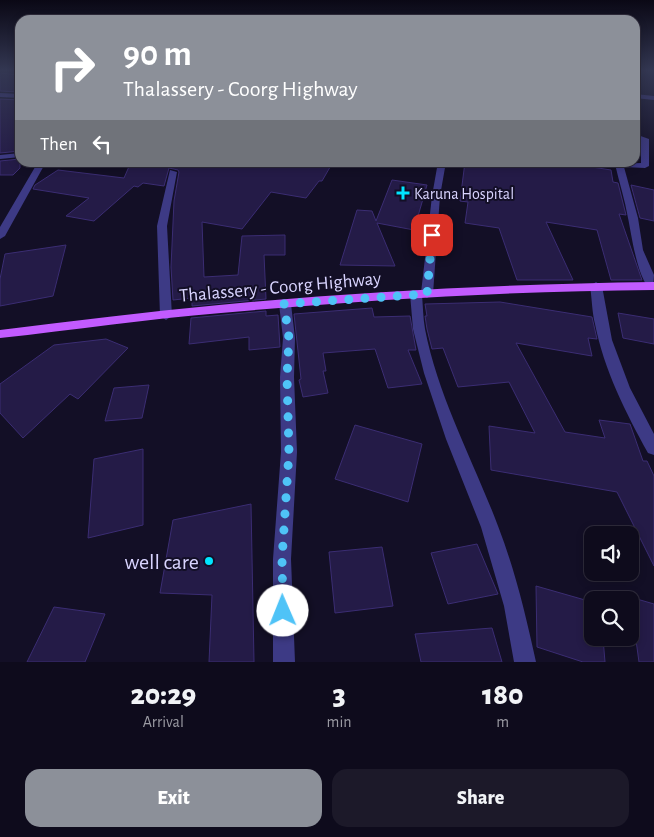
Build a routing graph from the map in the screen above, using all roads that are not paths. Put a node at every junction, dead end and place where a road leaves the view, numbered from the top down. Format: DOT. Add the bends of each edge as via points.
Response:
graph roads {
  1 [pos="640,138"];
  2 [pos="15,155"];
  3 [pos="0,156"];
  4 [pos="640,166"];
  5 [pos="39,167"];
  6 [pos="441,167"];
  7 [pos="620,167"];
  8 [pos="173,172"];
  9 [pos="0,236"];
  10 [pos="596,286"];
  11 [pos="653,286"];
  12 [pos="422,294"];
  13 [pos="284,304"];
  14 [pos="166,316"];
  15 [pos="0,334"];
  16 [pos="654,448"];
  17 [pos="284,662"];
  18 [pos="525,662"];
  1 -- 4 [label="street" via="645,139 645,166"];
  2 -- 3 [label="street"];
  5 -- 9 [label="street"];
  6 -- 12 [label="street"];
  7 -- 11 [label="street" via="638,250"];
  8 -- 14 [label="street" via="162,226"];
  10 -- 11 [label="main road, Thalassery - Coorg Highway"];
  10 -- 12 [label="main road, Thalassery - Coorg Highway"];
  10 -- 16 [label="street" via="601,324 617,374 638,422"];
  12 -- 13 [label="main road, Thalassery - Coorg Highway"];
  12 -- 18 [label="street" via="419,329 454,439 490,527 514,606"];
  13 -- 14 [label="main road, Thalassery - Coorg Highway"];
  13 -- 17 [label="street" via="289,338 289,452 282,559"];
  14 -- 15 [label="main road, Thalassery - Coorg Highway"];
}
